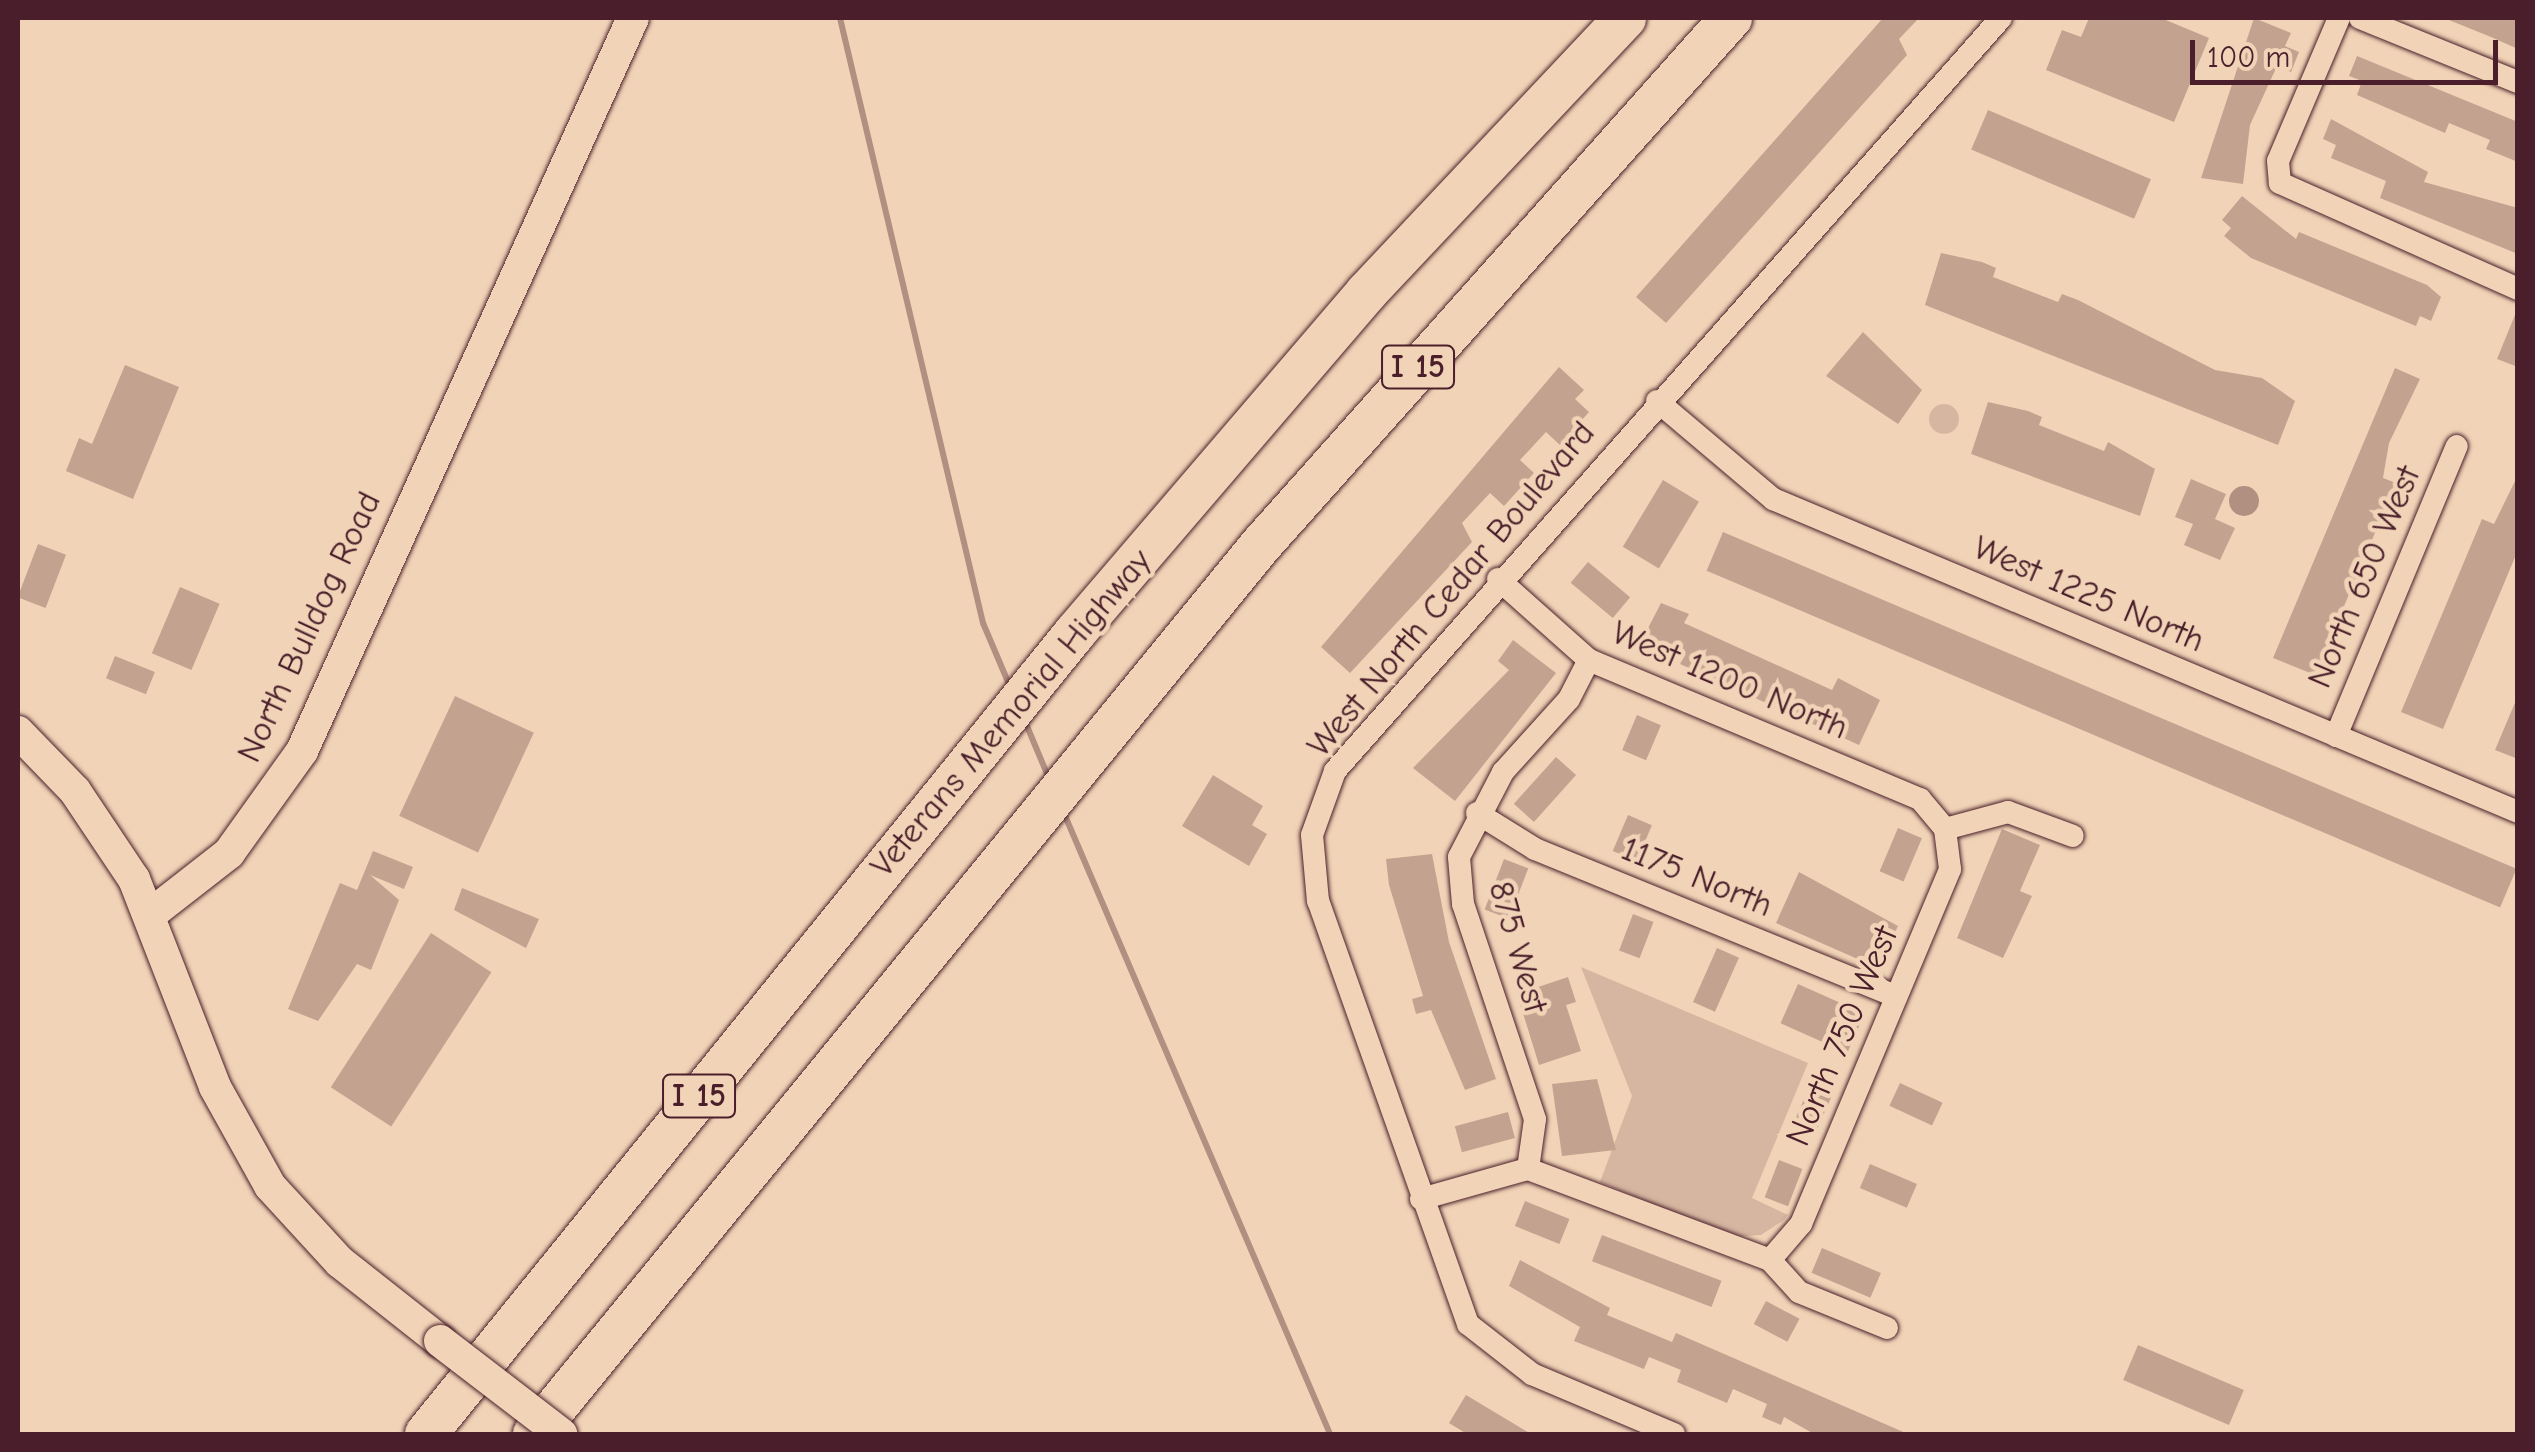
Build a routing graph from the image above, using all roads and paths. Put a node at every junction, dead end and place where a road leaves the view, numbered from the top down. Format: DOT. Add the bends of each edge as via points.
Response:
graph roads {
  1 [pos="633,18"];
  2 [pos="1625,18"];
  3 [pos="1731,18"];
  4 [pos="2002,18"];
  5 [pos="2338,18"];
  6 [pos="2360,18"];
  7 [pos="2518,82"];
  8 [pos="2518,289"];
  9 [pos="1657,401"];
  10 [pos="2457,446"];
  11 [pos="1498,578"];
  12 [pos="1589,660"];
  13 [pos="18,732"];
  14 [pos="2336,736"];
  15 [pos="2518,812"];
  16 [pos="1476,813"];
  17 [pos="1945,828"];
  18 [pos="2072,836"];
  19 [pos="151,914"];
  20 [pos="1896,996"];
  21 [pos="1528,1169"];
  22 [pos="1420,1199"];
  23 [pos="1770,1260"];
  24 [pos="1888,1328"];
  25 [pos="1635,1427"];
  26 [pos="426,1434"];
  27 [pos="534,1434"];
  28 [pos="561,1434"];
  29 [pos="1674,1434"];
  1 -- 19 [label="street, North Bulldog Road" via="302,751 228,853"];
  2 -- 26 [label="highway, Veterans Memorial Highway / I 15" via="1366,293 1074,634"];
  3 -- 27 [label="highway, I 15" via="1112,722"];
  4 -- 9 [label="street, West North Cedar Boulevard"];
  5 -- 8 [label="street" via="2278,162 2280,183"];
  6 -- 7 [label="street"];
  9 -- 11 [label="street, West North Cedar Boulevard"];
  9 -- 14 [label="street, West 1225 North" via="1773,499"];
  10 -- 14 [label="street, North 650 West"];
  11 -- 12 [label="street, West 1200 North"];
  11 -- 22 [label="street, West North Cedar Boulevard" via="1335,771 1312,836 1318,901"];
  12 -- 16 [label="street, 875 West" via="1569,699"];
  12 -- 17 [label="street, West 1200 North" via="1920,799"];
  13 -- 19 [label="street" via="100,823"];
  14 -- 15 [label="street, West 1225 North"];
  16 -- 20 [label="street, 1175 North" via="1535,849"];
  16 -- 21 [label="street, 875 West" via="1459,857 1463,904 1536,1119"];
  17 -- 18 [label="street" via="2008,812"];
  17 -- 20 [label="street, North 750 West" via="1950,869"];
  19 -- 28 [label="street, bridge" via="214,1087 270,1186 340,1262"];
  20 -- 23 [label="street, North 750 West" via="1801,1224"];
  21 -- 22 [label="street"];
  21 -- 23 [label="street"];
  22 -- 25 [label="street, West North Cedar Boulevard" via="1468,1324 1532,1374"];
  23 -- 24 [label="street" via="1799,1292"];
  25 -- 29 [label="street, West North Cedar Boulevard"];
}
